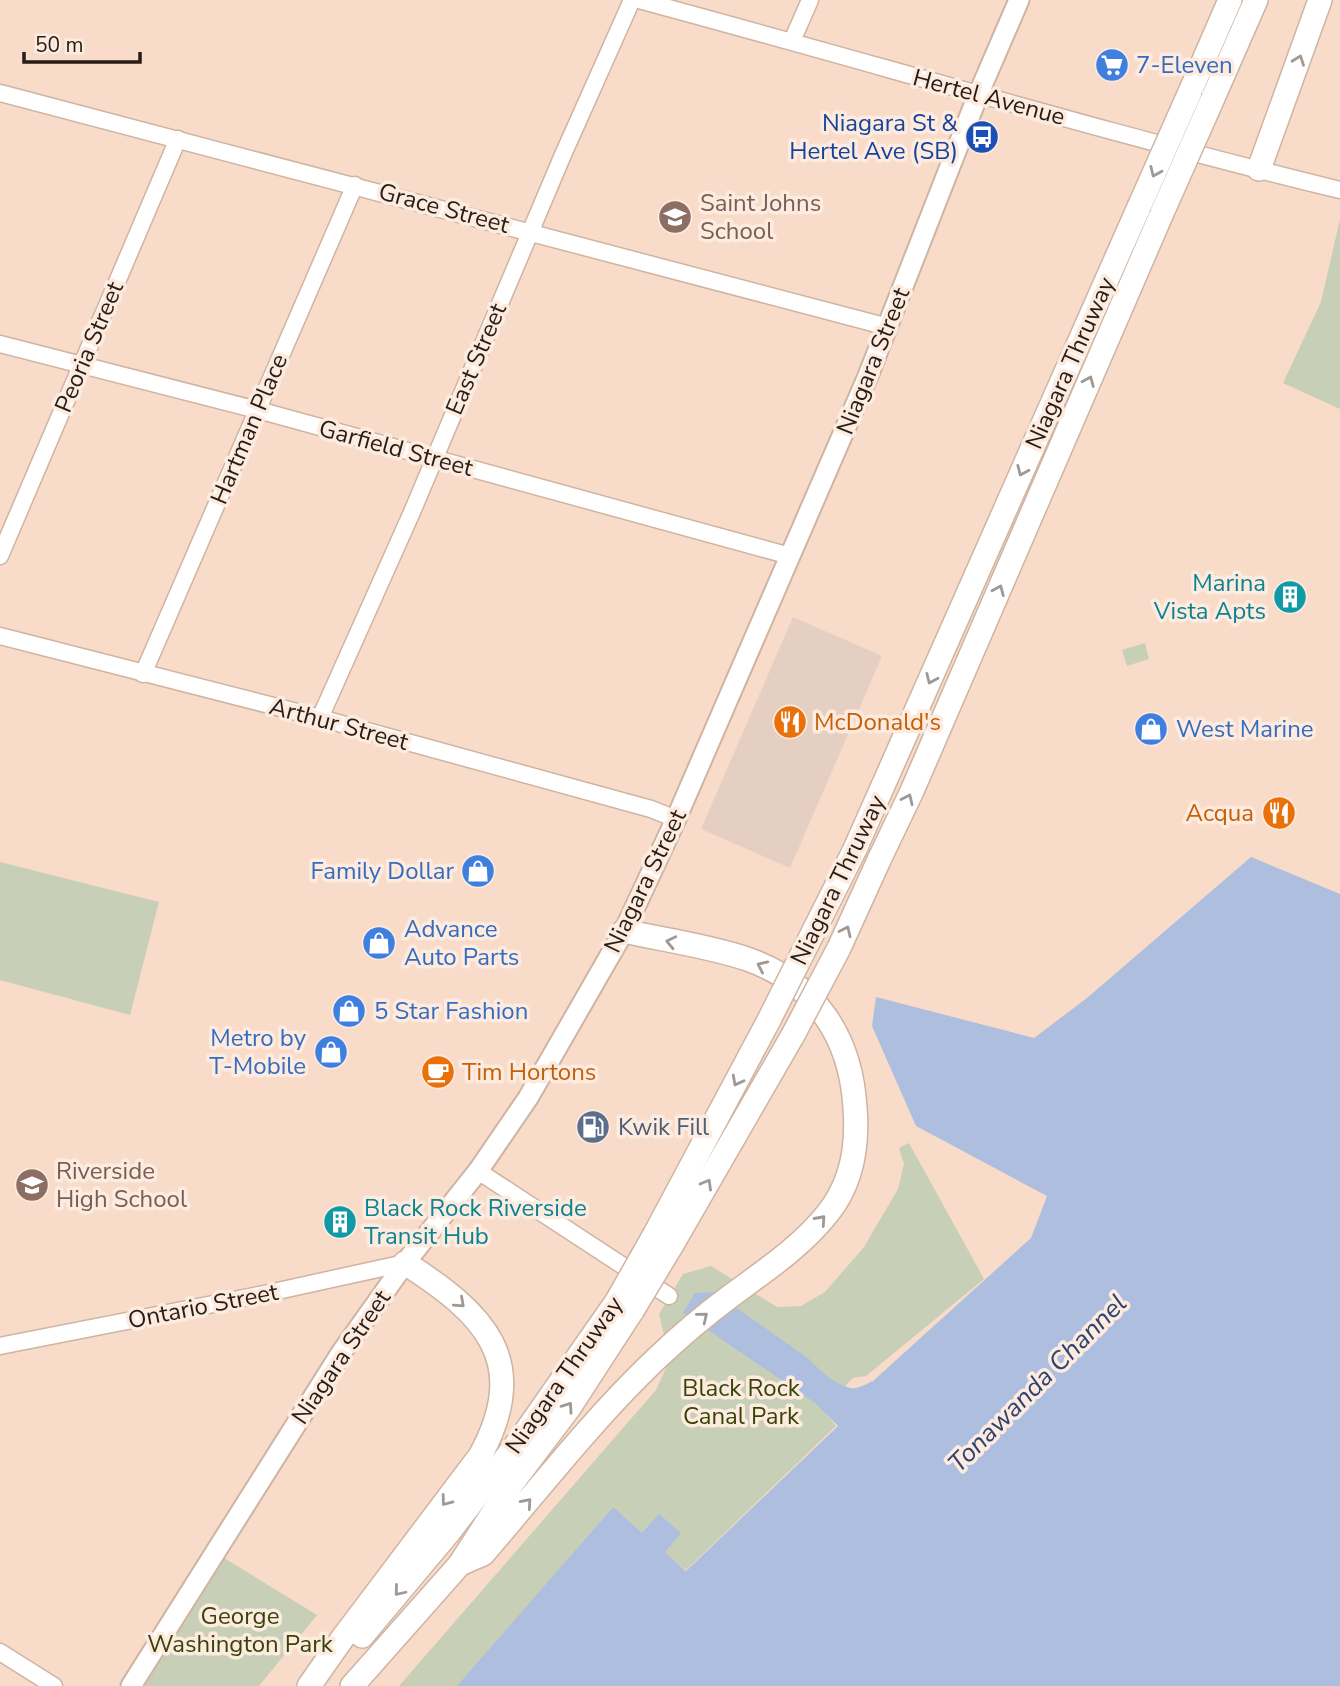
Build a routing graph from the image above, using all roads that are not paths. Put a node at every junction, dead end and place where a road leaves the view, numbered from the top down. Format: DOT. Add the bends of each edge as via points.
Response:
graph roads {
  1 [pos="632,0"];
  2 [pos="639,0"];
  3 [pos="810,0"];
  4 [pos="1019,0"];
  5 [pos="1230,0"];
  6 [pos="1256,0"];
  7 [pos="1320,0"];
  8 [pos="792,41"];
  9 [pos="0,93"];
  10 [pos="978,95"];
  11 [pos="178,139"];
  12 [pos="1259,169"];
  13 [pos="355,185"];
  14 [pos="1340,190"];
  15 [pos="531,231"];
  16 [pos="888,327"];
  17 [pos="0,344"];
  18 [pos="81,365"];
  19 [pos="257,410"];
  20 [pos="435,458"];
  21 [pos="0,556"];
  22 [pos="790,556"];
  23 [pos="0,636"];
  24 [pos="143,674"];
  25 [pos="320,718"];
  26 [pos="676,819"];
  27 [pos="624,931"];
  28 [pos="478,1171"];
  29 [pos="664,1239"];
  30 [pos="405,1263"];
  31 [pos="669,1296"];
  32 [pos="624,1306"];
  33 [pos="0,1346"];
  34 [pos="460,1564"];
  35 [pos="0,1652"];
  36 [pos="54,1686"];
  37 [pos="131,1686"];
  38 [pos="309,1686"];
  39 [pos="319,1686"];
  40 [pos="352,1686"];
  1 -- 15 [label="street, East Street"];
  2 -- 8 [label="street, Hertel Avenue"];
  3 -- 8 [label="street"];
  4 -- 10 [label="main road, Niagara Street"];
  5 -- 29 [label="highway, Niagara Thruway, one-way, bridge" via="855,849"];
  29 -- 6 [label="highway, Niagara Thruway, one-way, bridge" via="793,1035 839,948"];
  12 -- 7 [label="highway, one-way"];
  8 -- 10 [label="street, Hertel Avenue"];
  9 -- 11 [label="street, Grace Street"];
  10 -- 12 [label="street, Hertel Avenue"];
  10 -- 16 [label="main road, Niagara Street"];
  11 -- 13 [label="street, Grace Street"];
  11 -- 18 [label="street, Peoria Street"];
  12 -- 14 [label="street, Hertel Avenue"];
  13 -- 15 [label="street, Grace Street"];
  13 -- 19 [label="street, Hartman Place"];
  15 -- 16 [label="street, Grace Street"];
  15 -- 20 [label="street, East Street"];
  16 -- 22 [label="main road, Niagara Street"];
  17 -- 18 [label="street, Garfield Street"];
  18 -- 19 [label="street, Garfield Street"];
  18 -- 21 [label="street, Peoria Street"];
  19 -- 20 [label="street, Garfield Street"];
  19 -- 24 [label="street, Hartman Place"];
  20 -- 22 [label="street, Garfield Street"];
  20 -- 25 [label="street, East Street"];
  22 -- 26 [label="main road, Niagara Street"];
  23 -- 24 [label="street, Arthur Street"];
  24 -- 25 [label="street, Arthur Street"];
  25 -- 26 [label="street, Arthur Street"];
  26 -- 27 [label="main road, Niagara Street"];
  27 -- 28 [label="main road, Niagara Street" via="555,1054"];
  34 -- 27 [label="highway, one-way" via="483,1554 652,1362 796,1246 828,1213 850,1172 856,1117 852,1080 843,1046 818,1006 769,969 729,954"];
  28 -- 30 [label="main road, Niagara Street"];
  28 -- 31 [label="street"];
  29 -- 32 [label="highway, Niagara Thruway, bridge"];
  30 -- 33 [label="street, Ontario Street"];
  30 -- 37 [label="main road, Niagara Street" via="321,1382"];
  30 -- 38 [label="highway, one-way" via="439,1284 477,1318 498,1357 502,1403 480,1456"];
  34 -- 32 [label="highway, Niagara Thruway, one-way" via="513,1482 569,1408"];
  32 -- 39 [label="highway, Niagara Thruway, one-way" via="449,1532"];
  34 -- 40 [label="highway, Niagara Thruway"];
  35 -- 36 [label="street"];
}
